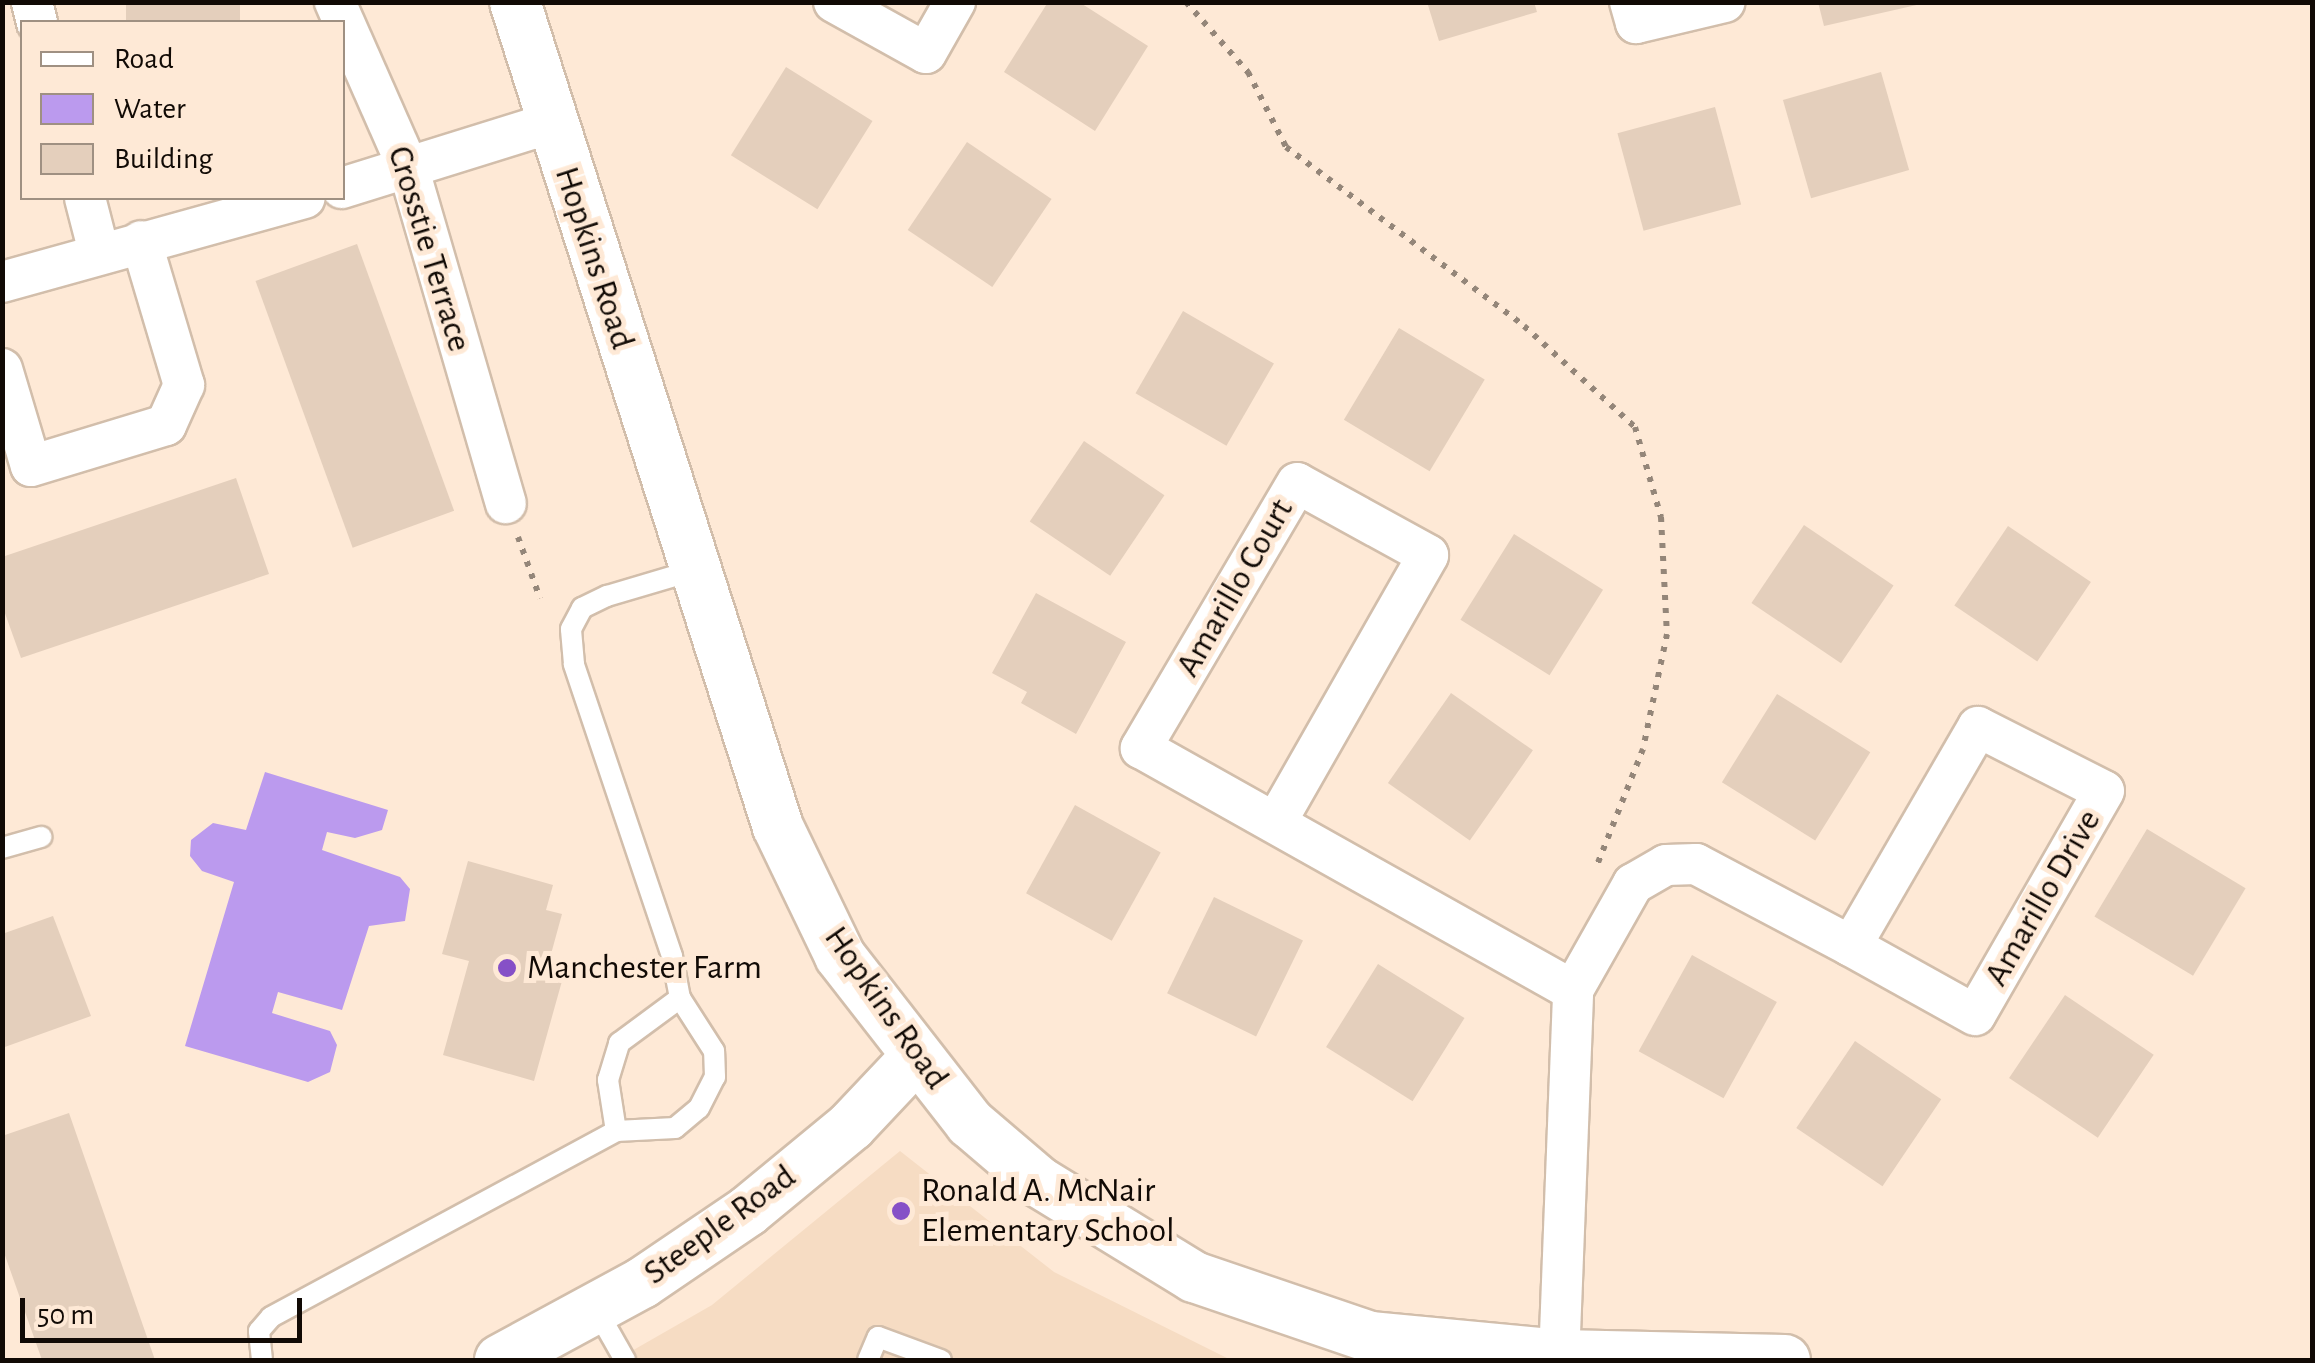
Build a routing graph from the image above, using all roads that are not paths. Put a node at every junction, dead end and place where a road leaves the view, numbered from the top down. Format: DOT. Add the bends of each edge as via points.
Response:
graph roads {
  1 [pos="516,2"];
  2 [pos="834,2"];
  3 [pos="954,2"];
  4 [pos="1630,2"];
  5 [pos="1725,2"];
  6 [pos="345,25"];
  7 [pos="551,122"];
  8 [pos="409,170"];
  9 [pos="345,187"];
  10 [pos="85,200"];
  11 [pos="297,200"];
  12 [pos="142,241"];
  13 [pos="99,252"];
  14 [pos="2,282"];
  15 [pos="2,369"];
  16 [pos="506,503"];
  17 [pos="695,570"];
  18 [pos="1276,822"];
  19 [pos="41,837"];
  20 [pos="2,848"];
  21 [pos="1852,946"];
  22 [pos="1573,990"];
  23 [pos="680,998"];
  24 [pos="916,1057"];
  25 [pos="616,1131"];
  26 [pos="596,1309"];
  27 [pos="1560,1358"];
  28 [pos="262,1360"];
  29 [pos="500,1360"];
  30 [pos="625,1360"];
  31 [pos="868,1360"];
  32 [pos="942,1360"];
  33 [pos="1784,1360"];
  1 -- 7 [label="street, Hopkins Road"];
  2 -- 3 [label="street" via="926,53"];
  4 -- 5 [label="street" via="1636,23"];
  6 -- 8 [label="street, Crosstie Terrace"];
  7 -- 8 [label="street"];
  7 -- 17 [label="street, Hopkins Road"];
  8 -- 9 [label="street"];
  8 -- 16 [label="street, Crosstie Terrace"];
  10 -- 13 [label="street"];
  11 -- 12 [label="street"];
  12 -- 13 [label="street"];
  12 -- 15 [label="street" via="184,384 166,425 30,466"];
  13 -- 14 [label="street"];
  17 -- 23 [label="lane" via="582,608 572,630 574,664"];
  17 -- 24 [label="street, Hopkins Road" via="778,827 840,956"];
  18 -- 18 [label="street, Amarillo Court" via="1141,748 1297,483 1428,554"];
  18 -- 22 [label="street, Amarillo Court"];
  19 -- 20 [label="lane"];
  21 -- 21 [label="street, Amarillo Drive" via="1978,728 2104,791 1976,1015"];
  21 -- 22 [label="street, Amarillo Drive" via="1696,864 1666,866 1633,884"];
  22 -- 27 [label="street, Amarillo Drive"];
  23 -- 25 [label="lane" via="620,1043 608,1080"];
  23 -- 25 [label="lane" via="714,1051 714,1077 700,1108 675,1128"];
  24 -- 26 [label="street, Steeple Road" via="852,1126 748,1210"];
  24 -- 27 [label="street, Hopkins Road" via="970,1123 1040,1182 1194,1277 1370,1337"];
  25 -- 28 [label="lane" via="271,1317 259,1332"];
  26 -- 29 [label="street, Steeple Road"];
  26 -- 30 [label="lane"];
  27 -- 33 [label="street, Hopkins Road"];
  31 -- 32 [label="lane" via="878,1337"];
}
